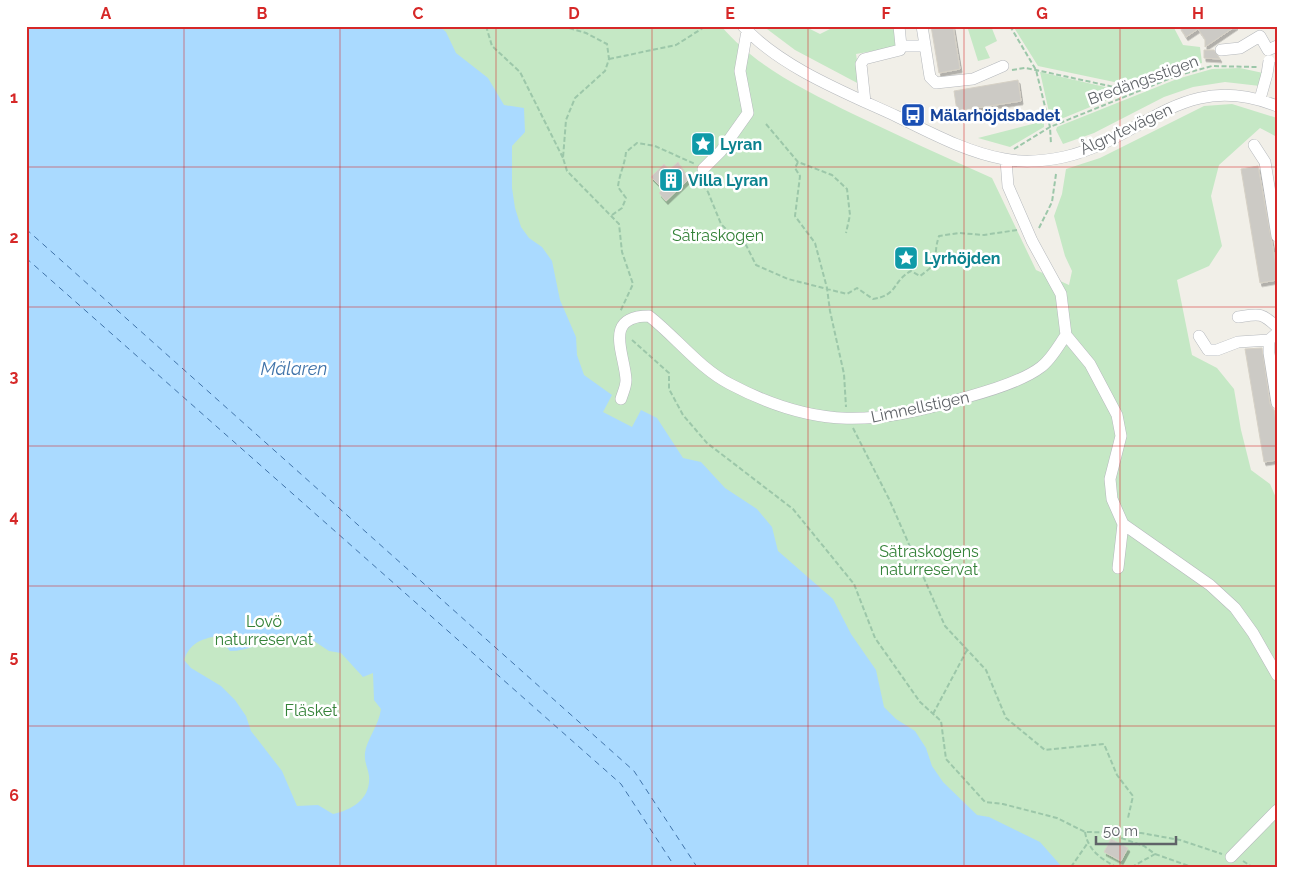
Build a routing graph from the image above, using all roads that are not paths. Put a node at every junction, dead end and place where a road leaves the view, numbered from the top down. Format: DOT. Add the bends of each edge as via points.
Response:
graph roads {
  1 [pos="899,26"];
  2 [pos="922,26"];
  3 [pos="745,29"];
  4 [pos="901,46"];
  5 [pos="924,46"];
  6 [pos="1221,50"];
  7 [pos="1268,59"];
  8 [pos="1003,66"];
  9 [pos="1260,99"];
  10 [pos="865,102"];
  11 [pos="1277,106"];
  12 [pos="1254,146"];
  13 [pos="1006,160"];
  14 [pos="703,169"];
  15 [pos="1277,236"];
  16 [pos="1238,317"];
  17 [pos="1277,327"];
  18 [pos="1066,335"];
  19 [pos="1199,336"];
  20 [pos="1273,336"];
  21 [pos="620,399"];
  22 [pos="1277,403"];
  23 [pos="1124,524"];
  24 [pos="1118,568"];
  25 [pos="1277,674"];
  26 [pos="1277,810"];
  27 [pos="1231,857"];
  1 -- 4 [label="street"];
  2 -- 5 [label="street"];
  3 -- 10 [label="street, Ålgrytevägen" via="793,65"];
  3 -- 14 [label="street" via="740,71 748,113 721,151"];
  4 -- 5 [label="street"];
  4 -- 10 [label="street" via="900,50 864,59 861,64"];
  5 -- 8 [label="street" via="930,77 936,83 973,79"];
  6 -- 7 [label="street" via="1240,48 1260,36"];
  7 -- 9 [label="street"];
  9 -- 11 [label="street, Ålgrytevägen"];
  9 -- 13 [label="street, Ålgrytevägen" via="1212,94 1168,108 1109,139 1067,156 1032,161"];
  10 -- 13 [label="street, Ålgrytevägen" via="955,144"];
  12 -- 15 [label="street" via="1266,162"];
  13 -- 18 [label="street" via="1008,186 1032,241 1061,294"];
  16 -- 17 [label="street" via="1260,314"];
  18 -- 21 [label="street, Limnellstigen" via="1041,367 986,392 892,416 849,419 794,411 762,400 727,383 649,316 636,316 625,323 620,334 618,345 626,381"];
  18 -- 23 [label="street" via="1090,364 1118,415 1121,436 1110,478 1112,499"];
  19 -- 20 [label="street" via="1208,350 1217,350 1238,342"];
  20 -- 22 [label="street" via="1269,353"];
  23 -- 24 [label="street"];
  23 -- 25 [label="street" via="1210,585 1235,608"];
  26 -- 27 [label="street"];
}
